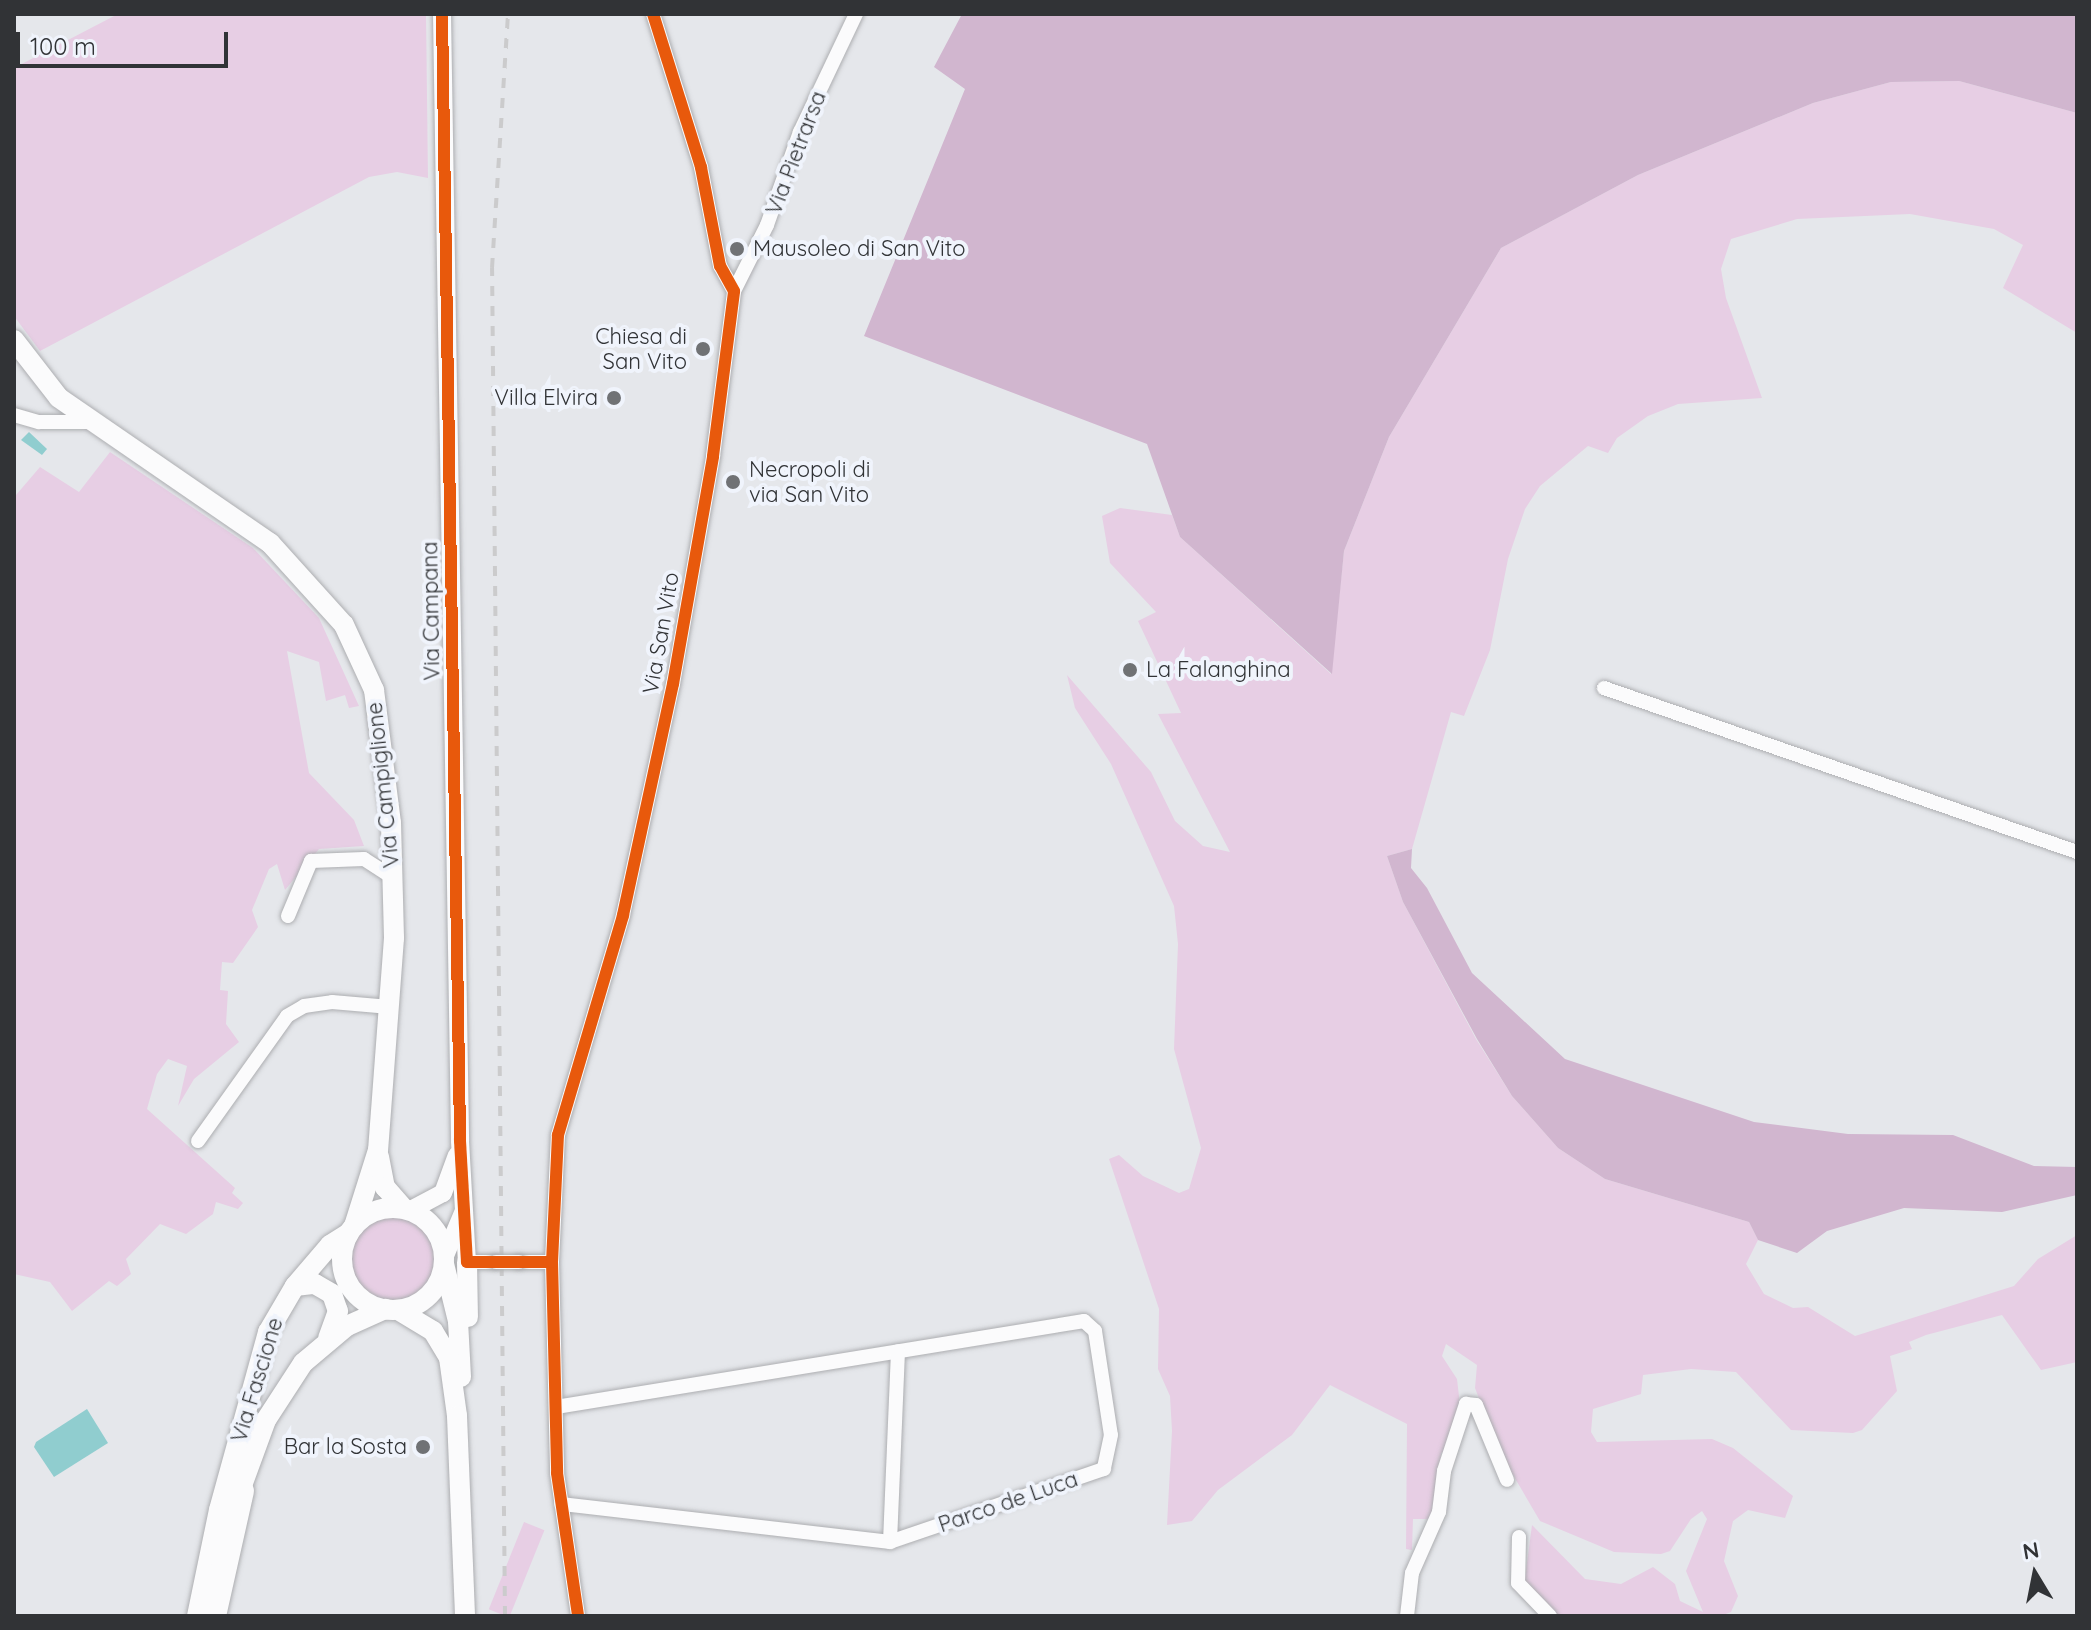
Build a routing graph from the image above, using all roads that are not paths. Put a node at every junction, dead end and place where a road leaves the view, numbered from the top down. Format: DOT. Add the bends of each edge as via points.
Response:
graph roads {
  1 [pos="442,14"];
  2 [pos="653,14"];
  3 [pos="856,14"];
  4 [pos="734,291"];
  5 [pos="14,340"];
  6 [pos="14,415"];
  7 [pos="89,422"];
  8 [pos="1604,688"];
  9 [pos="2077,852"];
  10 [pos="392,877"];
  11 [pos="288,916"];
  12 [pos="390,1007"];
  13 [pos="198,1141"];
  14 [pos="460,1141"];
  15 [pos="378,1150"];
  16 [pos="465,1207"];
  17 [pos="407,1210"];
  18 [pos="352,1230"];
  19 [pos="444,1261"];
  20 [pos="467,1262"];
  21 [pos="552,1262"];
  22 [pos="295,1286"];
  23 [pos="392,1310"];
  24 [pos="327,1340"];
  25 [pos="264,1347"];
  26 [pos="898,1351"];
  27 [pos="303,1363"];
  28 [pos="462,1364"];
  29 [pos="556,1407"];
  30 [pos="457,1416"];
  31 [pos="1507,1480"];
  32 [pos="241,1491"];
  33 [pos="561,1504"];
  34 [pos="1519,1537"];
  35 [pos="890,1542"];
  36 [pos="213,1553"];
  37 [pos="197,1616"];
  38 [pos="213,1616"];
  39 [pos="465,1616"];
  40 [pos="578,1616"];
  41 [pos="1407,1616"];
  42 [pos="1550,1616"];
  1 -- 14 [label="street, Via Campana"];
  2 -- 4 [label="street" via="701,167 720,266"];
  3 -- 4 [label="street, Via Pietrarsa"];
  4 -- 21 [label="street, Via San Vito" via="713,456 667,715 623,915 558,1135"];
  5 -- 7 [label="main road, Via Campiglione" via="59,398"];
  6 -- 7 [label="street" via="39,422"];
  7 -- 10 [label="main road, Via Campiglione" via="270,543 344,625 374,690 391,823"];
  8 -- 9 [label="street"];
  10 -- 11 [label="street" via="364,859 311,861"];
  10 -- 12 [label="main road, Via Campiglione"];
  12 -- 13 [label="street" via="332,1002 304,1006 287,1016"];
  12 -- 15 [label="main road, Via Campiglione"];
  14 -- 16 [label="street, Via Campana"];
  14 -- 17 [label="street, Via Campana" via="449,1185"];
  15 -- 17 [label="main road, Via Campiglione" via="385,1187"];
  15 -- 18 [label="main road, Via Campiglione"];
  16 -- 19 [label="street"];
  16 -- 20 [label="street, Via Campana"];
  17 -- 18 [label="main road" via="372,1213"];
  17 -- 19 [label="main road" via="430,1224"];
  18 -- 22 [label="main road, Via Fascione" via="330,1245"];
  18 -- 23 [label="main road" via="342,1257 347,1281 362,1300"];
  19 -- 23 [label="main road" via="429,1295"];
  19 -- 28 [label="main road"];
  20 -- 21 [label="street, bridge"];
  20 -- 28 [label="main road"];
  21 -- 29 [label="street, Via San Vito"];
  22 -- 24 [label="main road" via="315,1284 332,1294 338,1311"];
  22 -- 25 [label="main road, Via Fascione" via="276,1313"];
  23 -- 24 [label="main road, Via Fascione"];
  23 -- 30 [label="main road" via="424,1323 443,1344"];
  24 -- 27 [label="main road, Via Fascione"];
  25 -- 27 [label="main road" via="276,1365"];
  25 -- 36 [label="main road, Via Fascione" via="219,1510"];
  26 -- 29 [label="street, Parco de Luca"];
  26 -- 35 [label="street"];
  26 -- 35 [label="street, Parco de Luca" via="1084,1321 1095,1331 1111,1435 1104,1469"];
  27 -- 32 [label="main road, Via Fascione" via="266,1420"];
  28 -- 30 [label="main road"];
  29 -- 33 [label="street, Via San Vito"];
  30 -- 39 [label="main road"];
  31 -- 41 [label="street" via="1476,1405 1466,1404 1444,1471 1439,1512 1412,1573"];
  32 -- 36 [label="main road, Via Fascione"];
  32 -- 38 [label="highway"];
  33 -- 35 [label="street, Parco de Luca"];
  33 -- 40 [label="street"];
  34 -- 42 [label="street" via="1518,1583"];
  36 -- 37 [label="main road, Via Fascione"];
}
